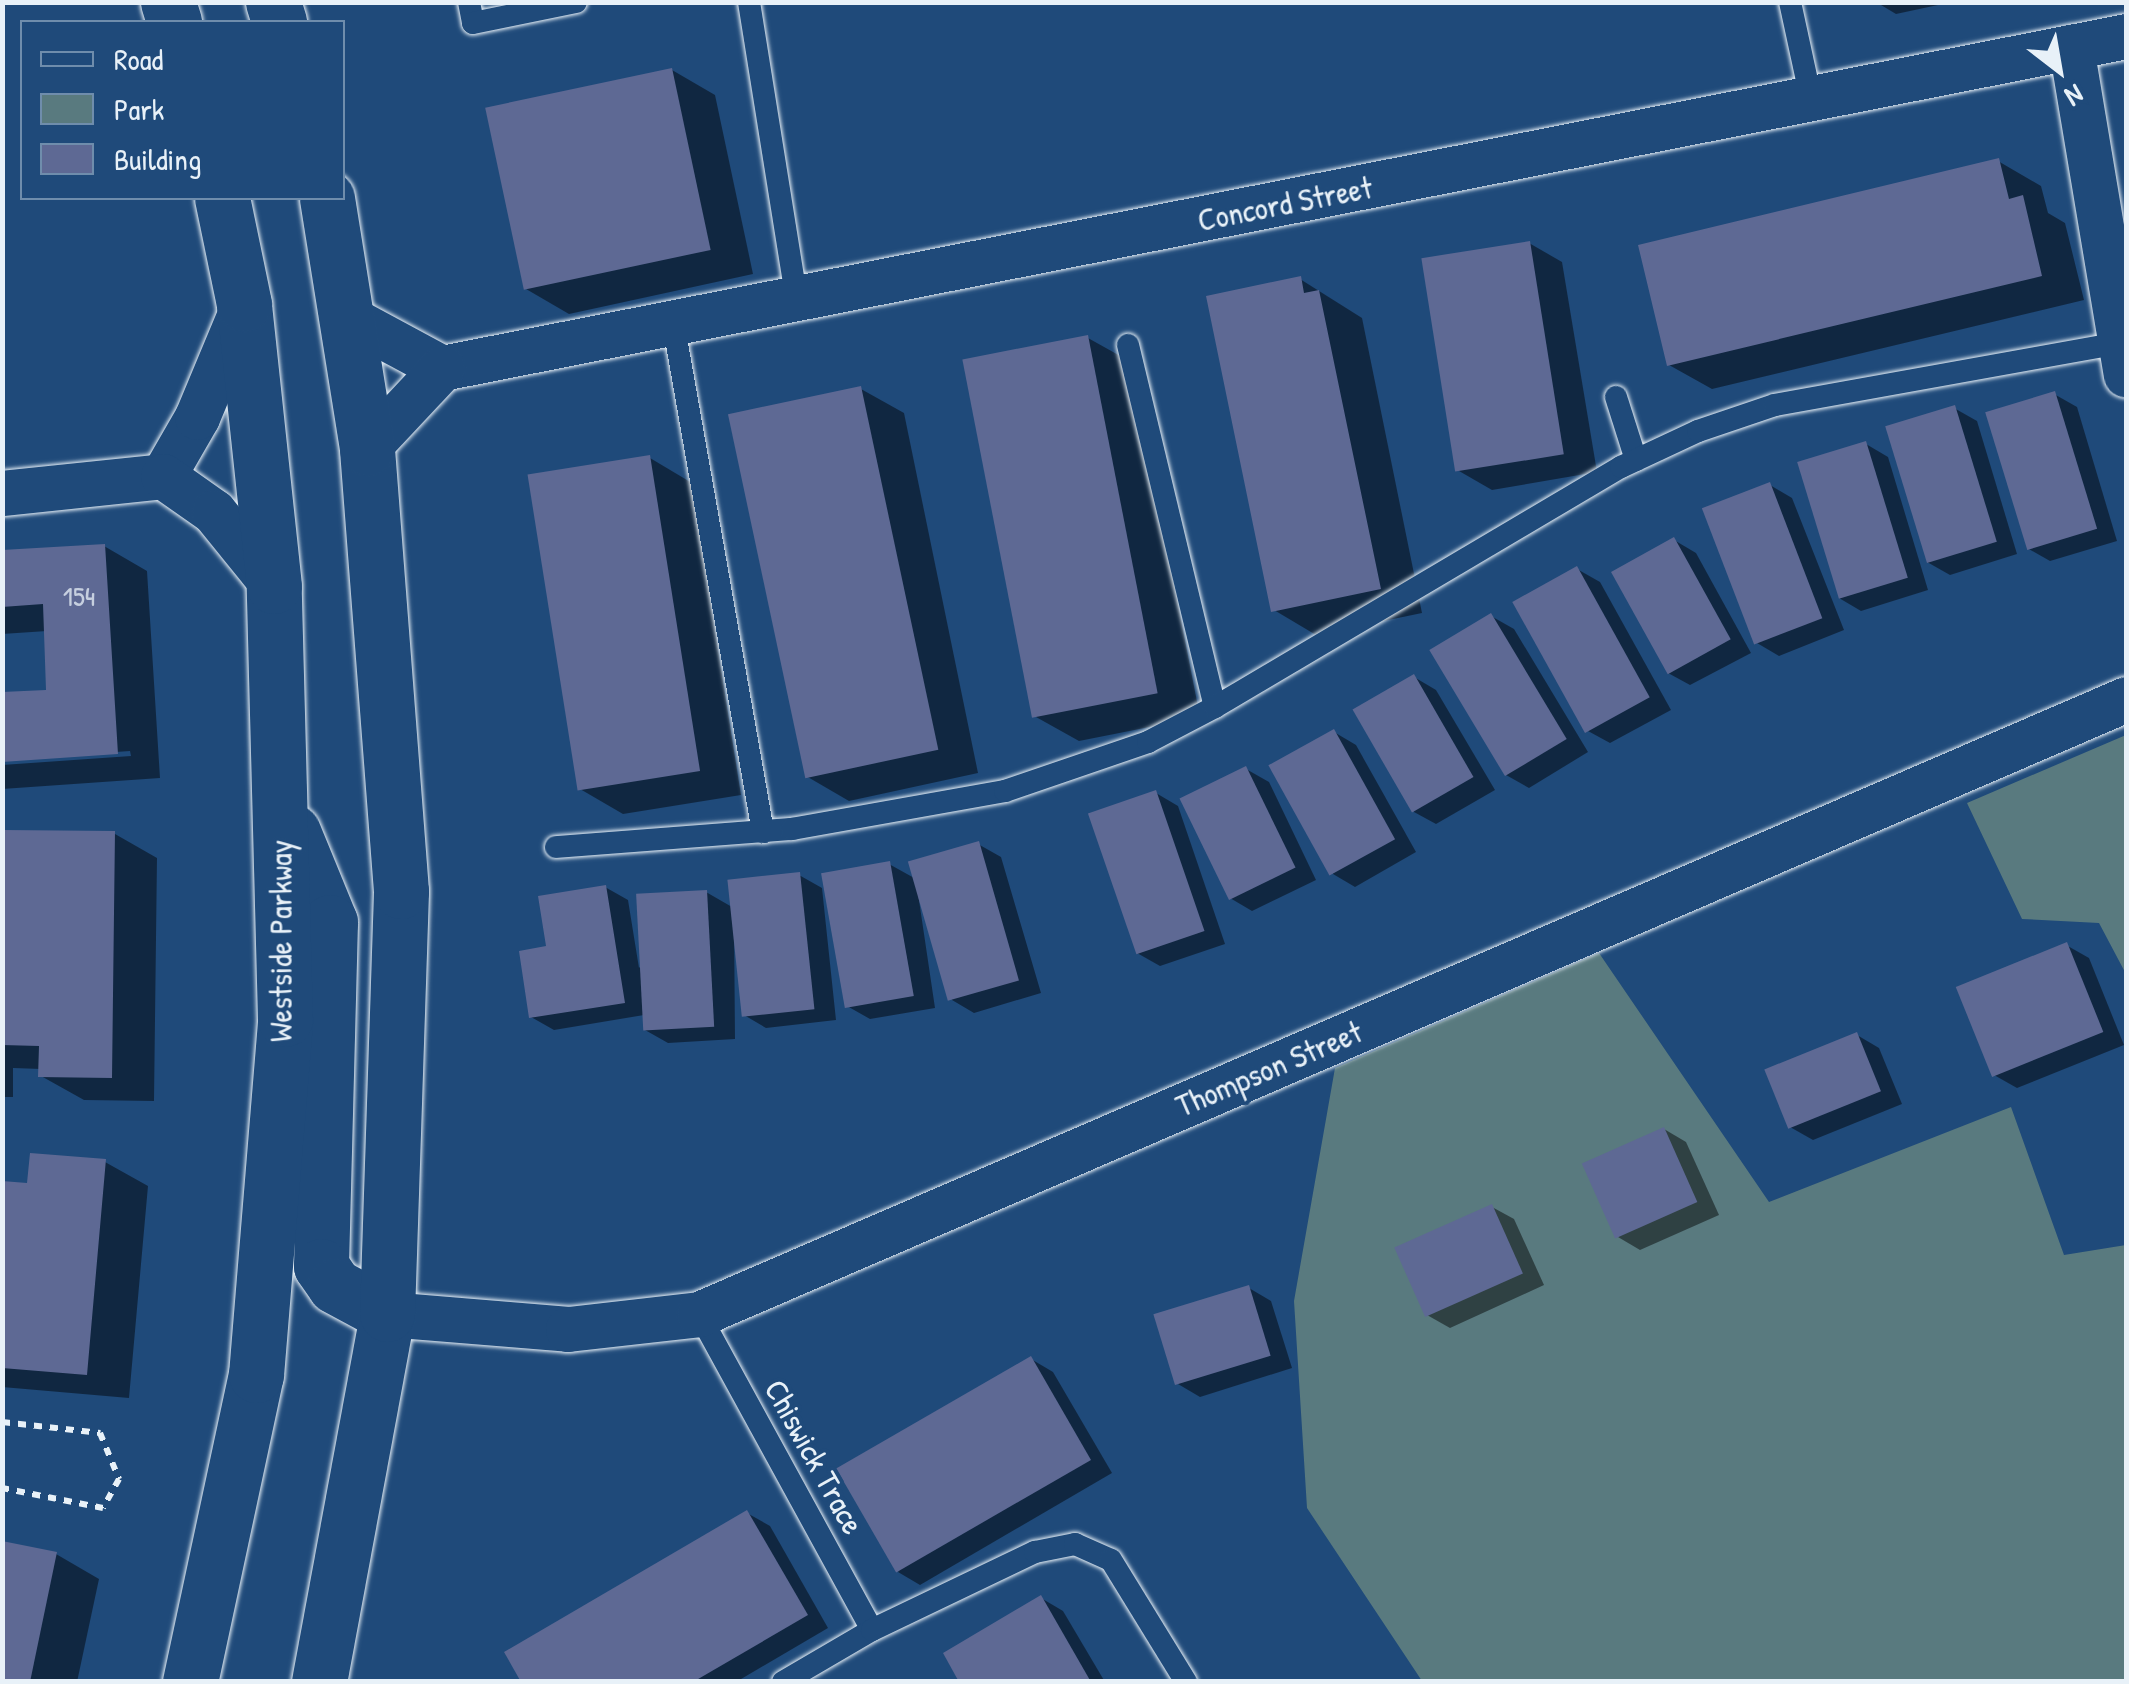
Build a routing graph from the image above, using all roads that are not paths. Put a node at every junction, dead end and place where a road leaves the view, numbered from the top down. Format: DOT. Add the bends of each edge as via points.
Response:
graph roads {
  1 [pos="468,2"];
  2 [pos="576,2"];
  3 [pos="749,2"];
  4 [pos="1790,2"];
  5 [pos="2126,36"];
  6 [pos="2071,47"];
  7 [pos="1810,100"];
  8 [pos="222,200"];
  9 [pos="327,200"];
  10 [pos="796,302"];
  11 [pos="244,304"];
  12 [pos="351,319"];
  13 [pos="674,326"];
  14 [pos="1128,345"];
  15 [pos="2123,359"];
  16 [pos="442,368"];
  17 [pos="1616,397"];
  18 [pos="367,448"];
  19 [pos="1636,460"];
  20 [pos="163,476"];
  21 [pos="2,492"];
  22 [pos="274,586"];
  23 [pos="2126,699"];
  24 [pos="1215,707"];
  25 [pos="281,801"];
  26 [pos="763,832"];
  27 [pos="556,846"];
  28 [pos="387,1314"];
  29 [pos="699,1314"];
  30 [pos="872,1630"];
  31 [pos="190,1682"];
  32 [pos="319,1682"];
  33 [pos="783,1682"];
  34 [pos="1186,1682"];
  1 -- 2 [label="lane" via="473,23"];
  3 -- 10 [label="lane"];
  4 -- 7 [label="lane"];
  5 -- 6 [label="street, Concord Street"];
  6 -- 7 [label="street, Concord Street"];
  6 -- 15 [label="street"];
  7 -- 10 [label="street, Concord Street"];
  8 -- 11 [label="main road, Westside Parkway"];
  9 -- 12 [label="main road"];
  10 -- 13 [label="street, Concord Street"];
  11 -- 20 [label="street" via="198,417"];
  11 -- 22 [label="main road, Westside Parkway"];
  12 -- 16 [label="street"];
  12 -- 18 [label="main road"];
  13 -- 16 [label="street, Concord Street"];
  13 -- 26 [label="lane"];
  14 -- 24 [label="lane"];
  15 -- 19 [label="lane" via="1775,404"];
  16 -- 18 [label="street"];
  17 -- 19 [label="lane"];
  18 -- 28 [label="main road" via="401,891"];
  19 -- 24 [label="lane"];
  20 -- 21 [label="street"];
  20 -- 22 [label="street" via="214,512"];
  22 -- 25 [label="main road, Westside Parkway"];
  23 -- 29 [label="street, Thompson Street"];
  24 -- 26 [label="lane" via="1148,742 1005,791"];
  25 -- 28 [label="main road" via="330,922 322,1266 335,1286"];
  25 -- 31 [label="main road, Westside Parkway" via="284,1019 256,1375"];
  26 -- 27 [label="lane"];
  28 -- 29 [label="street, Thompson Street" via="568,1328"];
  28 -- 32 [label="main road"];
  29 -- 30 [label="lane, Chiswick Trace"];
  30 -- 33 [label="lane"];
  30 -- 34 [label="lane" via="1035,1552 1075,1544 1112,1560"];
}
